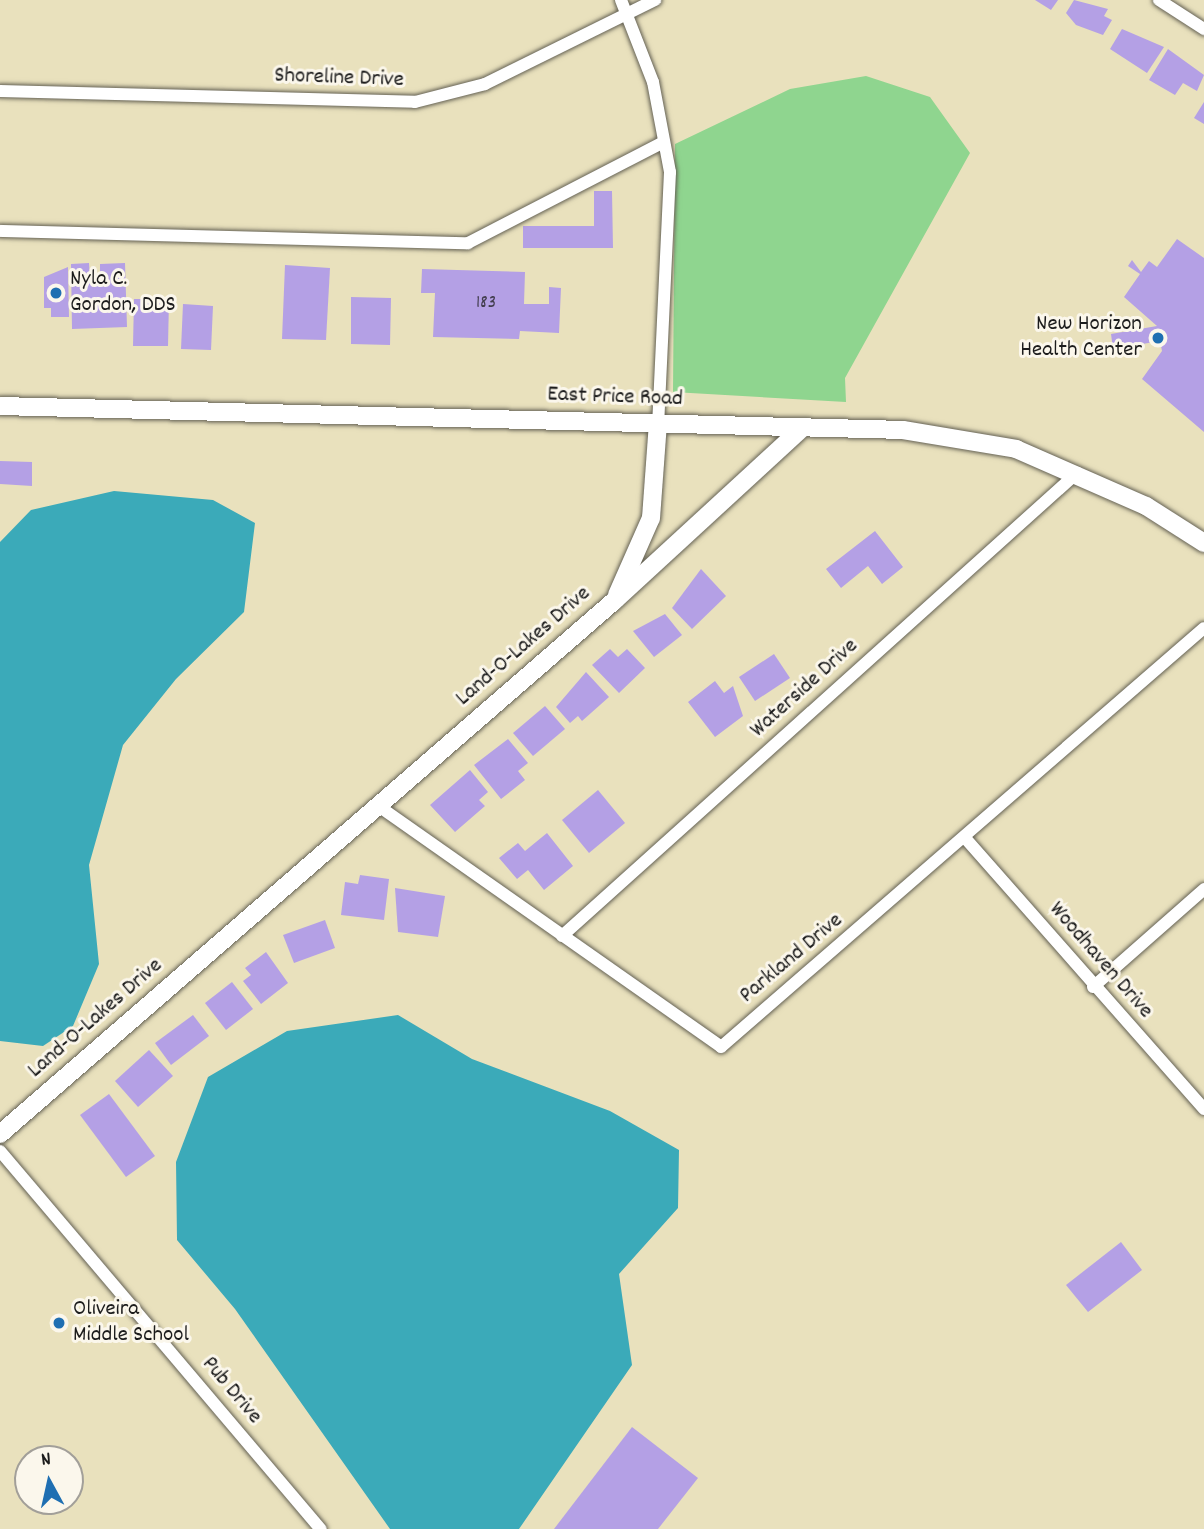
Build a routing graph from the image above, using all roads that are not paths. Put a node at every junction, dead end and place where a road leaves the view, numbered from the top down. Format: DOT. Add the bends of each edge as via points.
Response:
graph roads {
  1 [pos="621,0"];
  2 [pos="655,0"];
  3 [pos="1159,0"];
  4 [pos="628,14"];
  5 [pos="1204,29"];
  6 [pos="0,91"];
  7 [pos="664,142"];
  8 [pos="0,231"];
  9 [pos="0,406"];
  10 [pos="658,423"];
  11 [pos="802,428"];
  12 [pos="1077,473"];
  13 [pos="1204,543"];
  14 [pos="614,601"];
  15 [pos="1204,628"];
  16 [pos="380,807"];
  17 [pos="966,839"];
  18 [pos="1204,889"];
  19 [pos="562,936"];
  20 [pos="1093,987"];
  21 [pos="1204,1109"];
  22 [pos="0,1134"];
  23 [pos="0,1152"];
  24 [pos="321,1529"];
  1 -- 4 [label="street, Land-O-Lakes Drive"];
  2 -- 4 [label="street, Shoreline Drive"];
  3 -- 5 [label="street"];
  4 -- 6 [label="street, Shoreline Drive" via="485,84 415,102"];
  4 -- 7 [label="street, Land-O-Lakes Drive" via="653,82"];
  7 -- 8 [label="street" via="468,243"];
  7 -- 10 [label="street, Land-O-Lakes Drive" via="670,172"];
  9 -- 10 [label="street, East Price Road"];
  10 -- 11 [label="street, East Price Road"];
  10 -- 14 [label="street, Land-O-Lakes Drive" via="651,518"];
  11 -- 12 [label="street, East Price Road" via="968,437"];
  11 -- 14 [label="street"];
  12 -- 13 [label="street, East Price Road"];
  12 -- 19 [label="street, Waterside Drive"];
  14 -- 16 [label="street, Land-O-Lakes Drive"];
  15 -- 17 [label="street, Parkland Drive"];
  16 -- 19 [label="street, Parkland Drive"];
  16 -- 22 [label="street, Land-O-Lakes Drive"];
  17 -- 19 [label="street, Parkland Drive" via="721,1047"];
  17 -- 20 [label="street, Woodhaven Drive"];
  18 -- 20 [label="street"];
  20 -- 21 [label="street, Woodhaven Drive"];
  23 -- 24 [label="street, Pub Drive"];
}
